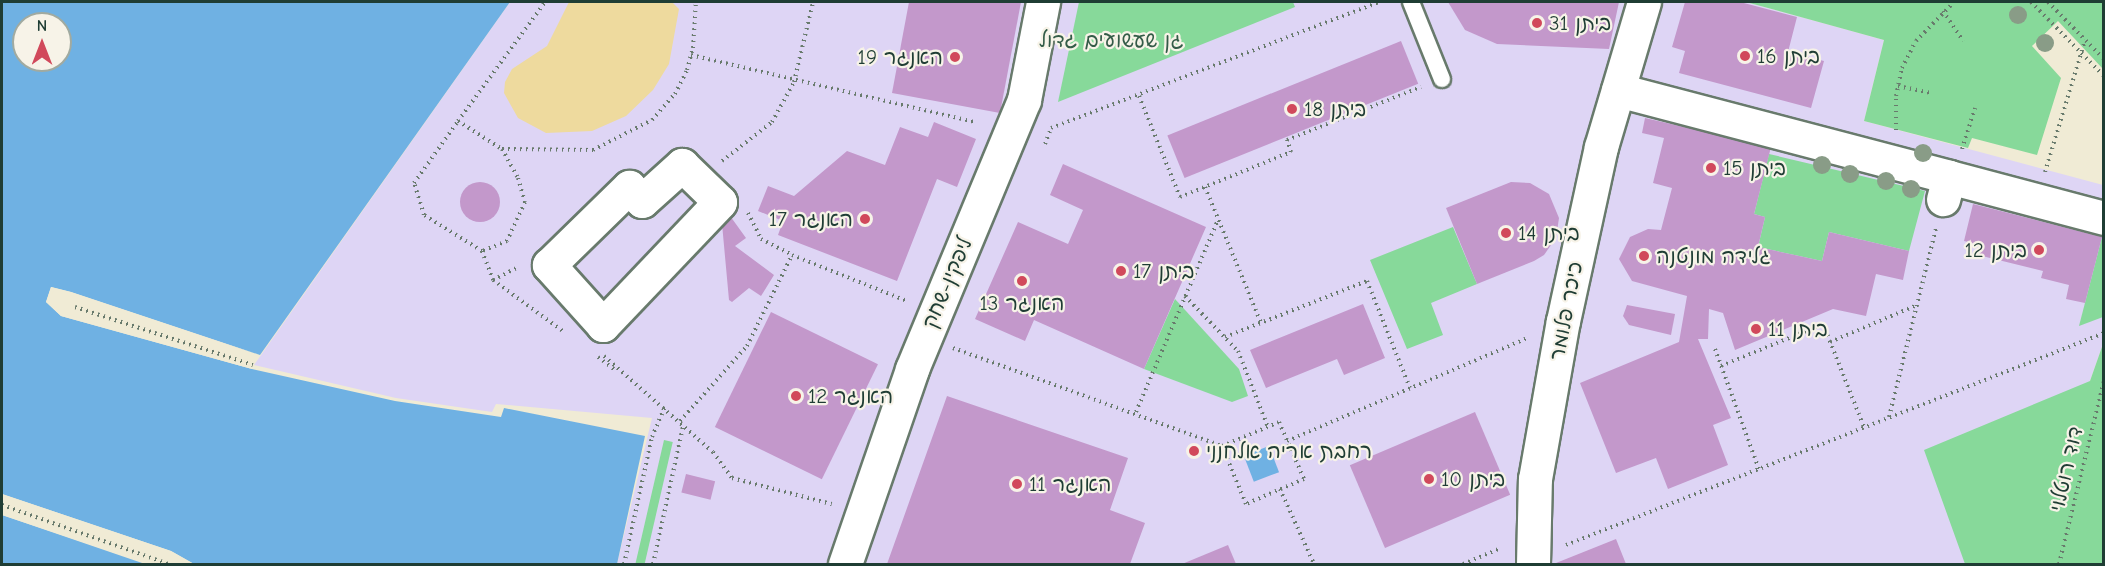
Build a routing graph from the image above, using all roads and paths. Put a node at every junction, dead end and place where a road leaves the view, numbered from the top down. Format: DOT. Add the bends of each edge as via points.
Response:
graph roads {
  1 [pos="545,2"];
  2 [pos="696,2"];
  3 [pos="1043,2"];
  4 [pos="1360,2"];
  5 [pos="1380,2"];
  6 [pos="1411,2"];
  7 [pos="1954,2"];
  8 [pos="2031,2"];
  9 [pos="2048,2"];
  10 [pos="1643,4"];
  11 [pos="1364,8"];
  12 [pos="1943,11"];
  13 [pos="2085,40"];
  14 [pos="1963,41"];
  15 [pos="2081,54"];
  16 [pos="691,55"];
  17 [pos="2103,59"];
  18 [pos="2103,76"];
  19 [pos="1442,80"];
  20 [pos="1898,86"];
  21 [pos="1618,90"];
  22 [pos="1932,93"];
  23 [pos="1139,96"];
  24 [pos="1975,108"];
  25 [pos="458,121"];
  26 [pos="975,122"];
  27 [pos="1897,135"];
  28 [pos="1045,144"];
  29 [pos="502,149"];
  30 [pos="719,163"];
  31 [pos="1951,176"];
  32 [pos="2043,178"];
  33 [pos="1205,187"];
  34 [pos="730,194"];
  35 [pos="2103,218"];
  36 [pos="1218,220"];
  37 [pos="482,251"];
  38 [pos="792,255"];
  39 [pos="522,265"];
  40 [pos="1185,296"];
  41 [pos="1917,305"];
  42 [pos="75,307"];
  43 [pos="1261,323"];
  44 [pos="930,324"];
  45 [pos="2103,333"];
  46 [pos="1531,336"];
  47 [pos="1225,337"];
  48 [pos="1830,342"];
  49 [pos="1715,349"];
  50 [pos="254,365"];
  51 [pos="1721,366"];
  52 [pos="2103,381"];
  53 [pos="1410,388"];
  54 [pos="1136,412"];
  55 [pos="1889,418"];
  56 [pos="682,423"];
  57 [pos="1268,427"];
  58 [pos="1864,427"];
  59 [pos="1287,441"];
  60 [pos="1222,446"];
  61 [pos="1759,469"];
  62 [pos="1535,479"];
  63 [pos="1280,489"];
  64 [pos="2,505"];
  65 [pos="862,512"];
  66 [pos="1508,555"];
  67 [pos="1544,557"];
  68 [pos="169,564"];
  69 [pos="624,564"];
  70 [pos="653,564"];
  71 [pos="845,564"];
  72 [pos="1314,564"];
  73 [pos="1463,564"];
  74 [pos="2060,564"];
  1 -- 25 [label="path"];
  2 -- 16 [label="path"];
  3 -- 44 [label="street, ליפקין-שחק" via="1024,100"];
  4 -- 11 [label="path"];
  5 -- 11 [label="path"];
  6 -- 19 [label="lane"];
  7 -- 12 [label="path"];
  8 -- 15 [label="path"];
  9 -- 13 [label="path"];
  10 -- 21 [label="street, כיכר פלומר"];
  11 -- 23 [label="path"];
  12 -- 14 [label="path"];
  12 -- 20 [label="path" via="1916,41"];
  13 -- 15 [label="path"];
  13 -- 17 [label="path"];
  15 -- 18 [label="path"];
  15 -- 32 [label="path"];
  16 -- 26 [label="path"];
  16 -- 29 [label="path" via="675,94 652,120 623,138 593,150"];
  19 -- 33 [label="path" via="1287,140 1291,152"];
  20 -- 22 [label="path"];
  20 -- 27 [label="path"];
  21 -- 31 [label="street"];
  21 -- 62 [label="street, כיכר פלומר" via="1601,147 1563,321"];
  23 -- 28 [label="path" via="1051,128"];
  23 -- 33 [label="path" via="1180,197"];
  24 -- 31 [label="path"];
  25 -- 29 [label="path"];
  25 -- 37 [label="path" via="414,183 423,215"];
  29 -- 37 [label="path" via="518,178 525,202 507,241"];
  30 -- 34 [label="path"];
  31 -- 35 [label="street"];
  31 -- 41 [label="path"];
  33 -- 36 [label="path"];
  34 -- 34 [label="street" via="682,165 642,201 629,187 549,266 603,325"];
  34 -- 38 [label="path" via="761,238"];
  36 -- 40 [label="path"];
  36 -- 43 [label="path"];
  37 -- 39 [label="path" via="493,280"];
  38 -- 44 [label="path"];
  38 -- 56 [label="path" via="747,346"];
  40 -- 47 [label="path"];
  40 -- 54 [label="path"];
  41 -- 48 [label="path"];
  41 -- 55 [label="path"];
  42 -- 50 [label="path"];
  43 -- 47 [label="path"];
  43 -- 53 [label="path" via="1367,281"];
  44 -- 54 [label="path"];
  44 -- 65 [label="street, ליפקין-שחק"];
  45 -- 55 [label="path"];
  46 -- 53 [label="path"];
  47 -- 57 [label="path" via="1239,351"];
  48 -- 51 [label="path" via="1823,324"];
  48 -- 58 [label="path"];
  49 -- 51 [label="path"];
  51 -- 61 [label="path"];
  52 -- 74 [label="path, דוד רוטלוי"];
  53 -- 59 [label="path"];
  54 -- 60 [label="path"];
  55 -- 58 [label="path"];
  56 -- 65 [label="path" via="713,452 732,478"];
  56 -- 69 [label="path" via="665,407 652,437"];
  56 -- 70 [label="path"];
  57 -- 59 [label="path" via="1279,422"];
  57 -- 60 [label="path"];
  58 -- 61 [label="path"];
  59 -- 63 [label="path" via="1304,479"];
  60 -- 63 [label="path" via="1246,504"];
  61 -- 67 [label="path"];
  62 -- 66 [label="street, כיכר פלומר"];
  62 -- 67 [label="street, כיכר פלומר"];
  63 -- 72 [label="path"];
  64 -- 68 [label="path"];
  65 -- 71 [label="street, ליפקין-שחק"];
  66 -- 73 [label="path"];
}
